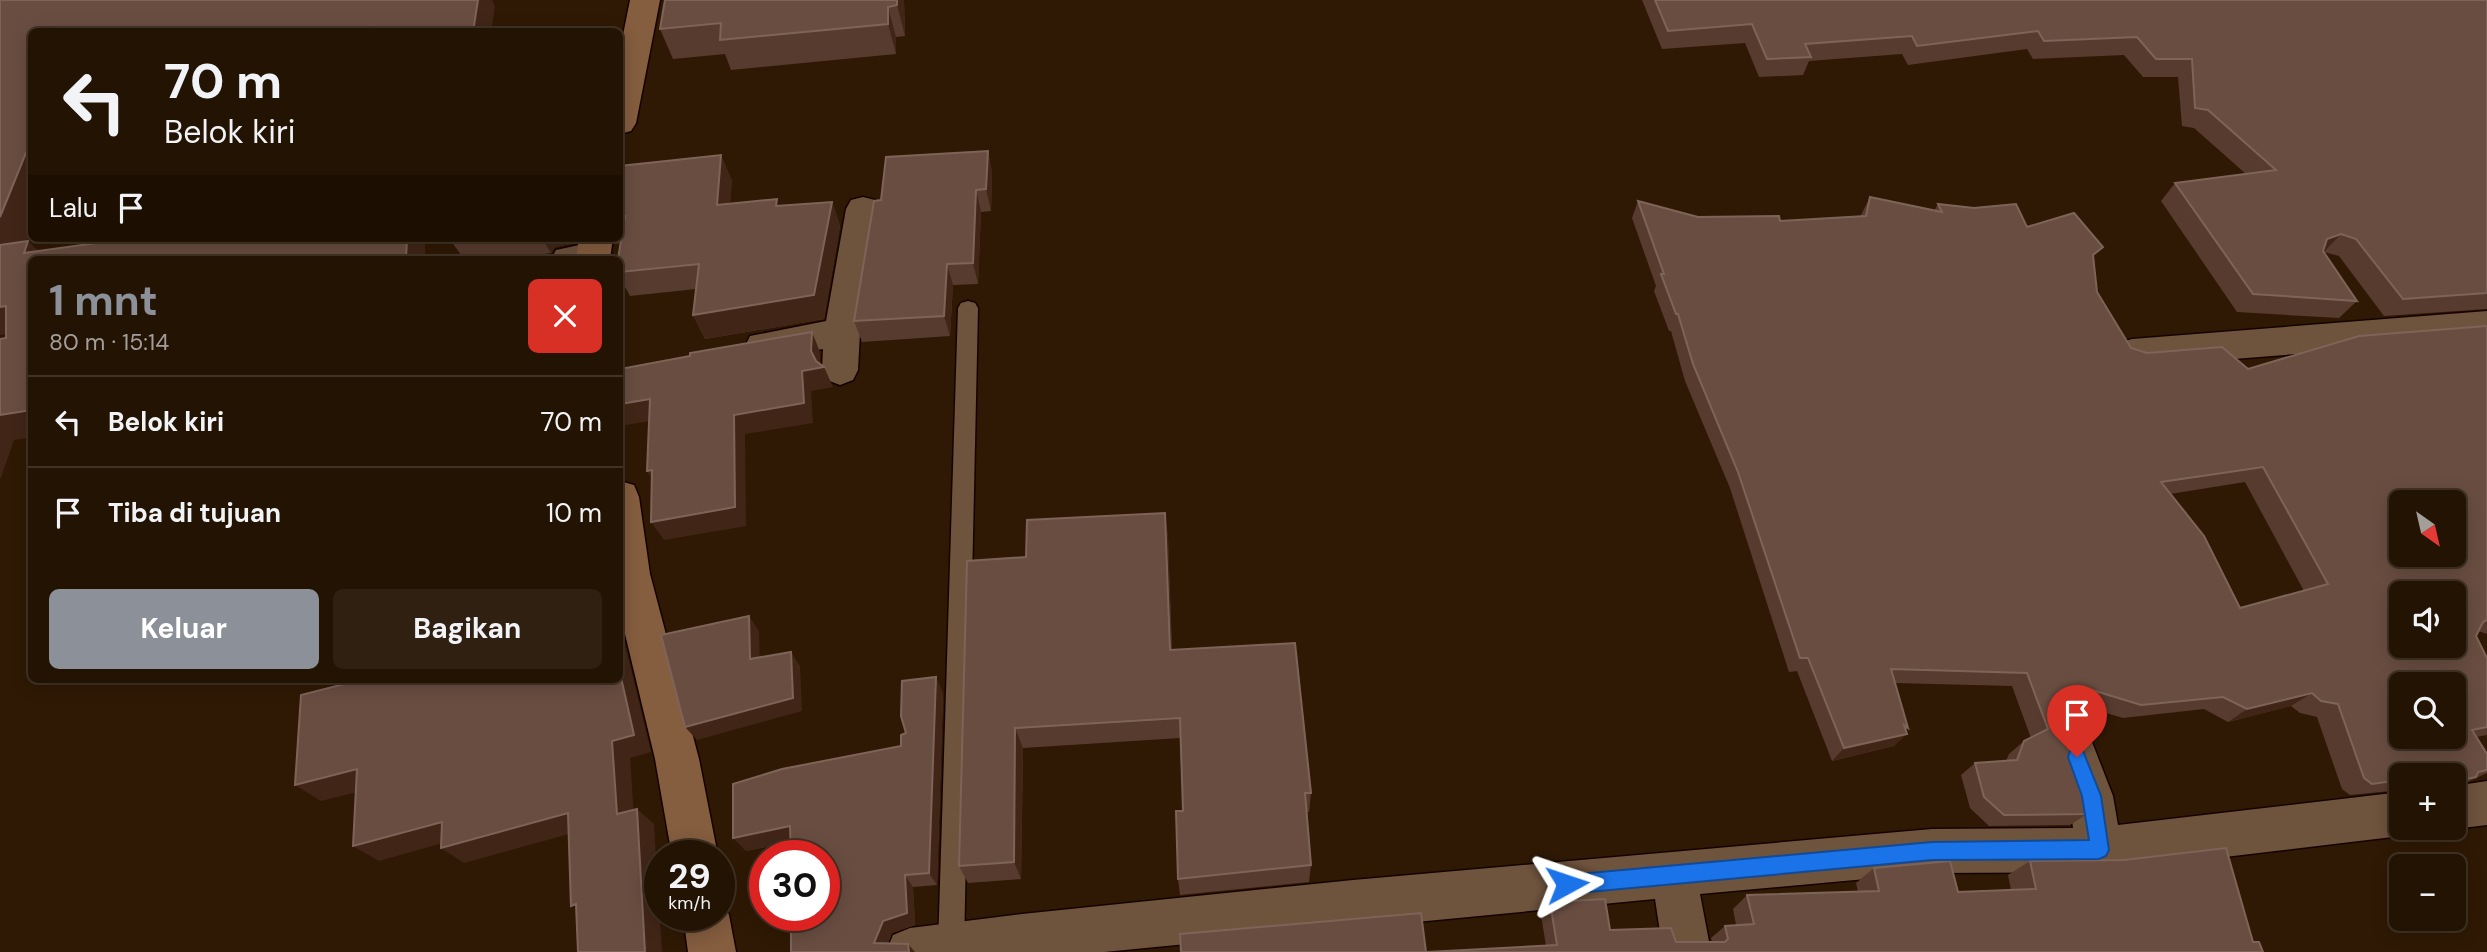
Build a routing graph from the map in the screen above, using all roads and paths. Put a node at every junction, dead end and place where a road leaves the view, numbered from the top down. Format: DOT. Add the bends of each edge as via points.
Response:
graph roads {
  1 [pos="645,0"];
  2 [pos="623,103"];
  3 [pos="863,209"];
  4 [pos="2349,300"];
  5 [pos="968,308"];
  6 [pos="2487,325"];
  7 [pos="842,332"];
  8 [pos="2372,332"];
  9 [pos="724,353"];
  10 [pos="2132,353"];
  11 [pos="841,370"];
  12 [pos="623,520"];
  13 [pos="2077,757"];
  14 [pos="2487,803"];
  15 [pos="2466,806"];
  16 [pos="2389,815"];
  17 [pos="692,840"];
  18 [pos="2099,850"];
  19 [pos="1674,875"];
  20 [pos="709,931"];
  21 [pos="931,949"];
  22 [pos="712,952"];
  23 [pos="1687,952"];
  1 -- 2 [label="street"];
  3 -- 7 [label="street"];
  4 -- 8 [label="street"];
  5 -- 21 [label="lane"];
  6 -- 8 [label="street"];
  7 -- 9 [label="street"];
  7 -- 11 [label="street"];
  8 -- 10 [label="street"];
  12 -- 17 [label="street" via="630,574 677,758"];
  13 -- 18 [label="street" via="2091,796"];
  14 -- 15 [label="street"];
  16 -- 18 [label="street"];
  18 -- 19 [label="street" via="1932,851"];
  19 -- 21 [label="street"];
  19 -- 23 [label="street"];
  20 -- 22 [label="street"];
}
